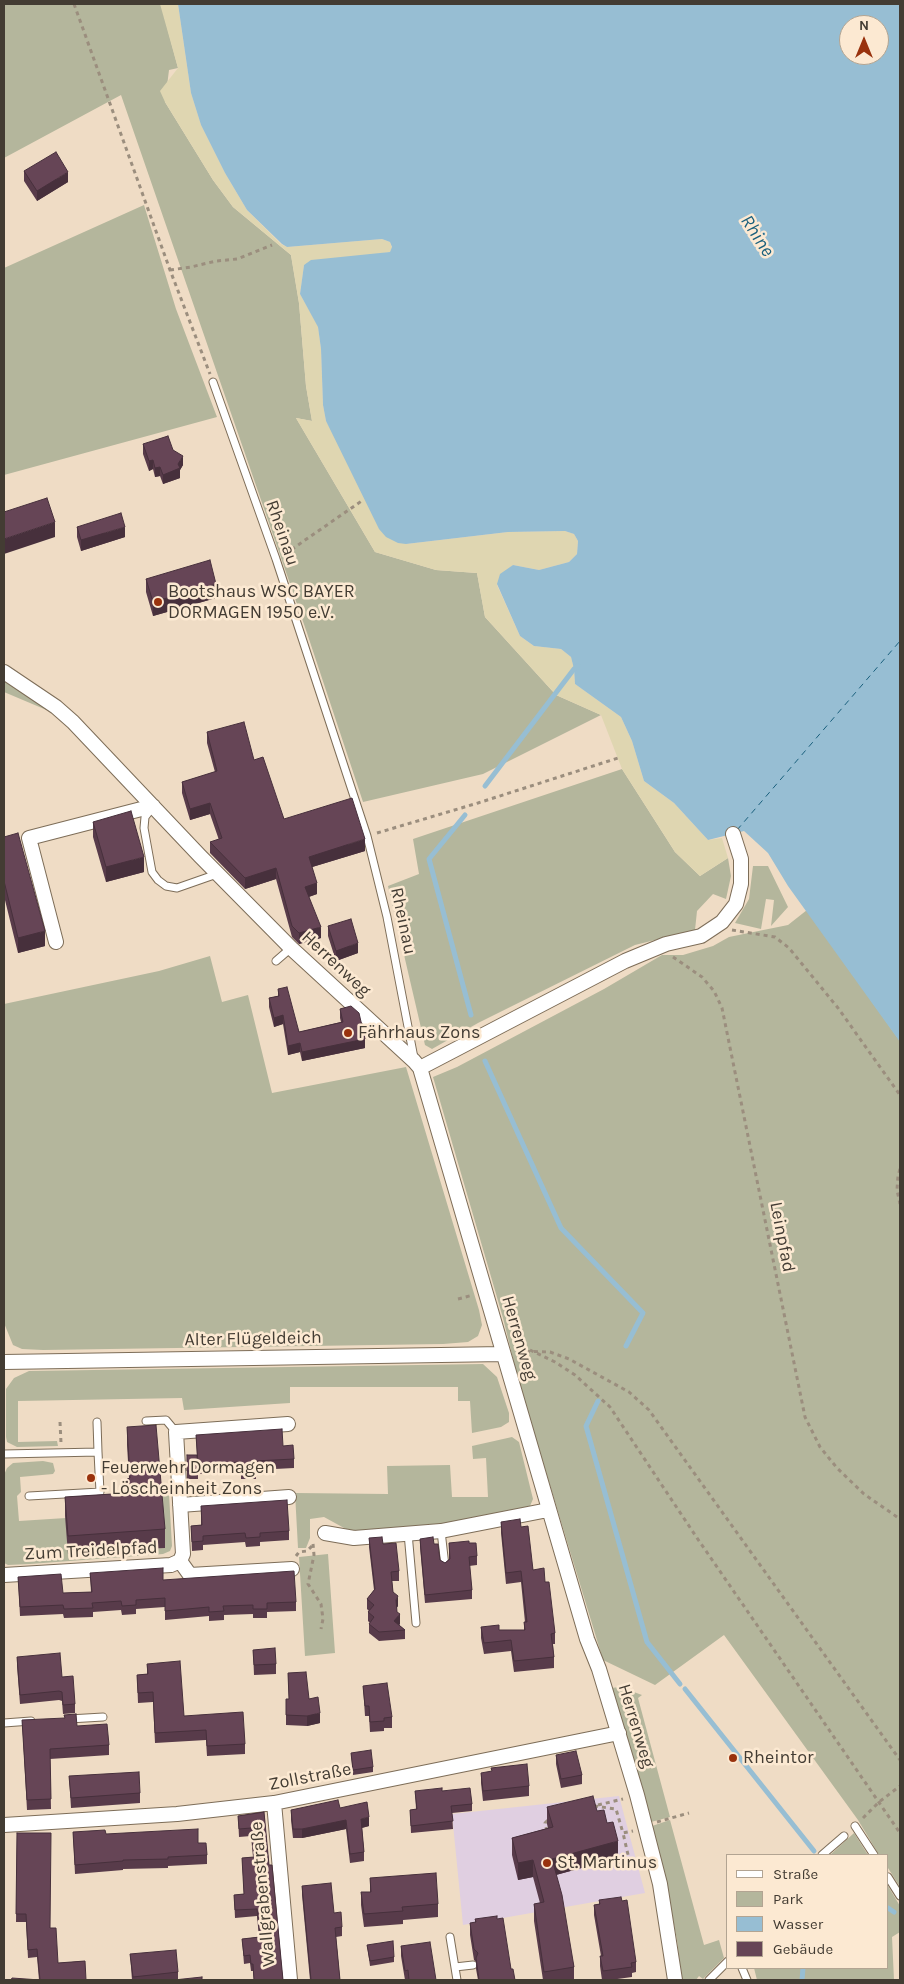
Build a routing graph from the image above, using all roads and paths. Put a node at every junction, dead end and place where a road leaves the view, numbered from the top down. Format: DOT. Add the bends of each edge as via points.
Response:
graph roads {
  1 [pos="74,4"];
  2 [pos="272,245"];
  3 [pos="170,270"];
  4 [pos="213,382"];
  5 [pos="363,500"];
  6 [pos="292,551"];
  7 [pos="4,672"];
  8 [pos="618,758"];
  9 [pos="153,806"];
  10 [pos="733,834"];
  11 [pos="367,836"];
  12 [pos="218,874"];
  13 [pos="726,926"];
  14 [pos="56,942"];
  15 [pos="666,944"];
  16 [pos="291,948"];
  17 [pos="276,961"];
  18 [pos="417,1064"];
  19 [pos="900,1095"];
  20 [pos="900,1169"];
  21 [pos="900,1204"];
  22 [pos="503,1354"];
  23 [pos="4,1362"];
  24 [pos="146,1421"];
  25 [pos="60,1422"];
  26 [pos="97,1422"];
  27 [pos="288,1424"];
  28 [pos="176,1432"];
  29 [pos="98,1452"];
  30 [pos="61,1453"];
  31 [pos="4,1454"];
  32 [pos="29,1496"];
  33 [pos="289,1497"];
  34 [pos="180,1505"];
  35 [pos="548,1510"];
  36 [pos="900,1519"];
  37 [pos="441,1531"];
  38 [pos="325,1533"];
  39 [pos="408,1533"];
  40 [pos="313,1544"];
  41 [pos="180,1561"];
  42 [pos="445,1566"];
  43 [pos="292,1569"];
  44 [pos="4,1574"];
  45 [pos="416,1623"];
  46 [pos="321,1630"];
  47 [pos="103,1717"];
  48 [pos="63,1719"];
  49 [pos="43,1720"];
  50 [pos="4,1723"];
  51 [pos="619,1733"];
  52 [pos="900,1760"];
  53 [pos="900,1786"];
  54 [pos="620,1799"];
  55 [pos="879,1802"];
  56 [pos="274,1804"];
  57 [pos="586,1806"];
  58 [pos="597,1806"];
  59 [pos="689,1813"];
  60 [pos="551,1818"];
  61 [pos="651,1824"];
  62 [pos="4,1825"];
  63 [pos="855,1826"];
  64 [pos="629,1832"];
  65 [pos="900,1832"];
  66 [pos="622,1833"];
  67 [pos="844,1836"];
  68 [pos="548,1838"];
  69 [pos="823,1854"];
  70 [pos="873,1854"];
  71 [pos="619,1865"];
  72 [pos="889,1879"];
  73 [pos="900,1896"];
  74 [pos="450,1937"];
  75 [pos="726,1963"];
  76 [pos="473,1964"];
  77 [pos="455,1967"];
  78 [pos="290,1980"];
  79 [pos="456,1980"];
  80 [pos="675,1980"];
  81 [pos="709,1980"];
  1 -- 3 [label="path"];
  2 -- 3 [label="path" via="237,259"];
  3 -- 4 [label="path"];
  4 -- 11 [label="lane, Rheinau" via="276,559"];
  5 -- 6 [label="path"];
  7 -- 9 [label="street, Herrenweg" via="56,707"];
  8 -- 11 [label="path"];
  9 -- 12 [label="street, Herrenweg"];
  9 -- 12 [label="lane" via="144,828 152,872 158,880 177,888"];
  9 -- 14 [label="street" via="29,838"];
  10 -- 13 [label="street" via="741,859 741,884"];
  11 -- 18 [label="lane, Rheinau" via="388,917"];
  12 -- 16 [label="street, Herrenweg"];
  13 -- 15 [label="street"];
  13 -- 19 [label="path" via="775,937 789,948 838,1008"];
  15 -- 18 [label="street" via="624,961"];
  15 -- 36 [label="path, Leinpfad" via="670,955 702,977 722,1008 805,1417 820,1447 837,1468 864,1494"];
  16 -- 17 [label="lane"];
  16 -- 18 [label="street, Herrenweg"];
  18 -- 22 [label="street, Herrenweg"];
  20 -- 21 [label="path" via="897,1190"];
  22 -- 23 [label="street, Alter Flügeldeich"];
  22 -- 35 [label="street, Herrenweg"];
  24 -- 28 [label="lane" via="166,1420"];
  25 -- 30 [label="path"];
  26 -- 29 [label="lane"];
  27 -- 28 [label="street"];
  28 -- 34 [label="street, Zum Treidelpfad"];
  29 -- 30 [label="lane"];
  29 -- 32 [label="lane" via="100,1492"];
  30 -- 31 [label="lane"];
  33 -- 34 [label="street"];
  34 -- 41 [label="street, Zum Treidelpfad" via="183,1554"];
  35 -- 37 [label="street"];
  35 -- 51 [label="street, Herrenweg"];
  37 -- 39 [label="street"];
  37 -- 42 [label="lane"];
  38 -- 39 [label="street" via="354,1538"];
  38 -- 40 [label="path"];
  39 -- 45 [label="lane"];
  40 -- 43 [label="path" via="307,1551 297,1554"];
  40 -- 46 [label="path" via="308,1584 321,1604"];
  41 -- 43 [label="street, Zum Treidelpfad" via="190,1574"];
  41 -- 44 [label="street, Zum Treidelpfad"];
  47 -- 48 [label="lane"];
  49 -- 50 [label="lane"];
  51 -- 56 [label="street, Zollstraße"];
  51 -- 80 [label="street, Herrenweg" via="660,1884"];
  52 -- 55 [label="path" via="649,1410 629,1392 569,1358 530,1350 575,1375 610,1407"];
  53 -- 55 [label="path"];
  54 -- 58 [label="path"];
  55 -- 65 [label="path"];
  56 -- 62 [label="street, Zollstraße"];
  56 -- 78 [label="street, Wallgrabenstraße"];
  57 -- 58 [label="path"];
  58 -- 66 [label="path" via="616,1809"];
  59 -- 61 [label="path"];
  60 -- 68 [label="path" via="545,1823"];
  63 -- 70 [label="lane"];
  64 -- 66 [label="path"];
  66 -- 71 [label="path" via="629,1859"];
  67 -- 69 [label="lane"];
  72 -- 73 [label="lane"];
  74 -- 77 [label="lane"];
  75 -- 81 [label="lane"];
  76 -- 77 [label="lane"];
  77 -- 79 [label="lane"];
}
